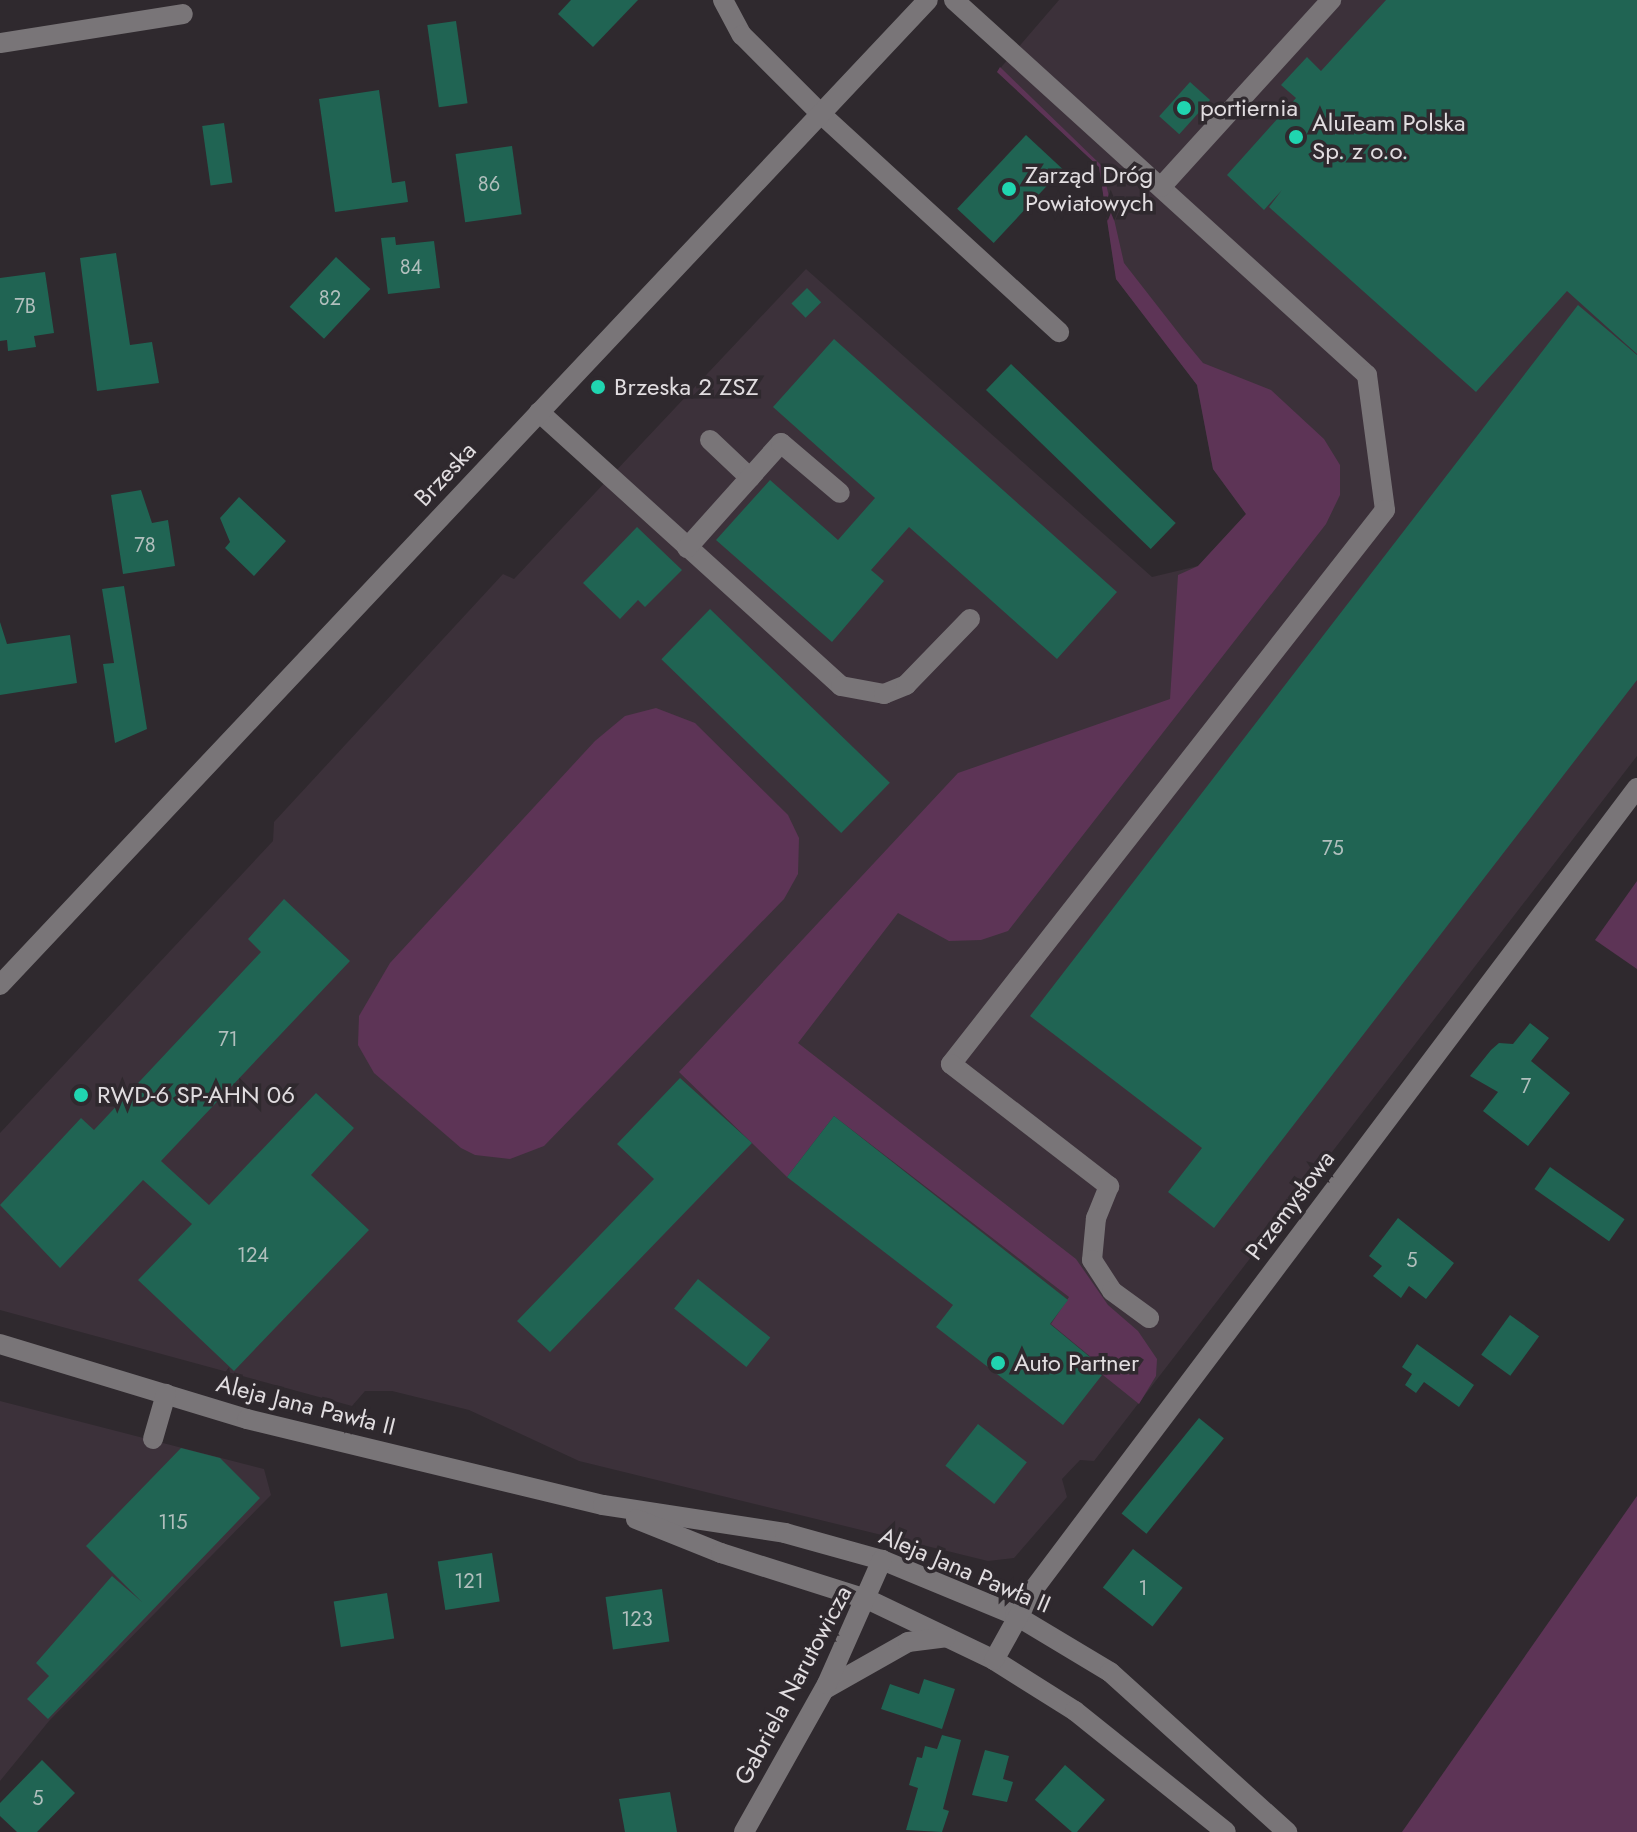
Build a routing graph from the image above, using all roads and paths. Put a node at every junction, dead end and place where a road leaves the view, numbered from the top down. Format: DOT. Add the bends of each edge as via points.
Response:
graph roads {
  1 [pos="723,0"];
  2 [pos="928,0"];
  3 [pos="954,0"];
  4 [pos="1331,0"];
  5 [pos="183,14"];
  6 [pos="0,43"];
  7 [pos="821,114"];
  8 [pos="1161,187"];
  9 [pos="1059,332"];
  10 [pos="539,412"];
  11 [pos="710,440"];
  12 [pos="750,478"];
  13 [pos="840,493"];
  14 [pos="687,548"];
  15 [pos="970,619"];
  16 [pos="1637,788"];
  17 [pos="0,985"];
  18 [pos="1149,1318"];
  19 [pos="0,1344"];
  20 [pos="166,1394"];
  21 [pos="153,1439"];
  22 [pos="603,1505"];
  23 [pos="882,1560"];
  24 [pos="869,1600"];
  25 [pos="1015,1615"];
  26 [pos="946,1637"];
  27 [pos="994,1660"];
  28 [pos="825,1689"];
  29 [pos="744,1832"];
  30 [pos="1226,1832"];
  31 [pos="1287,1832"];
  1 -- 7 [label="street" via="742,35"];
  2 -- 7 [label="street, Brzeska"];
  3 -- 8 [label="street"];
  4 -- 8 [label="street"];
  5 -- 6 [label="street"];
  7 -- 9 [label="street"];
  7 -- 10 [label="street, Brzeska"];
  8 -- 18 [label="street" via="1367,375 1385,510 951,1064 1109,1186 1096,1218 1092,1260 1112,1291"];
  10 -- 14 [label="street"];
  10 -- 17 [label="street, Brzeska"];
  11 -- 12 [label="street"];
  12 -- 13 [label="street" via="781,443"];
  12 -- 14 [label="street"];
  14 -- 15 [label="street" via="818,668 860,694 884,694 906,685"];
  16 -- 25 [label="street, Przemysłowa"];
  19 -- 20 [label="street, Aleja Jana Pawła II"];
  20 -- 21 [label="street"];
  20 -- 22 [label="street, Aleja Jana Pawła II"];
  22 -- 23 [label="street, Aleja Jana Pawła II" via="785,1533"];
  22 -- 24 [label="street, Aleja Jana Pawła II" via="721,1553"];
  23 -- 24 [label="street, Gabriela Narutowicza"];
  23 -- 25 [label="street, Aleja Jana Pawła II"];
  24 -- 26 [label="street, Aleja Jana Pawła II"];
  24 -- 28 [label="street, Gabriela Narutowicza"];
  25 -- 27 [label="street, Przemysłowa"];
  25 -- 31 [label="street, Aleja Jana Pawła II" via="1110,1672"];
  26 -- 27 [label="street, Aleja Jana Pawła II"];
  26 -- 28 [label="street" via="908,1642"];
  27 -- 30 [label="street, Aleja Jana Pawła II" via="1075,1711"];
  28 -- 29 [label="street, Gabriela Narutowicza"];
}
